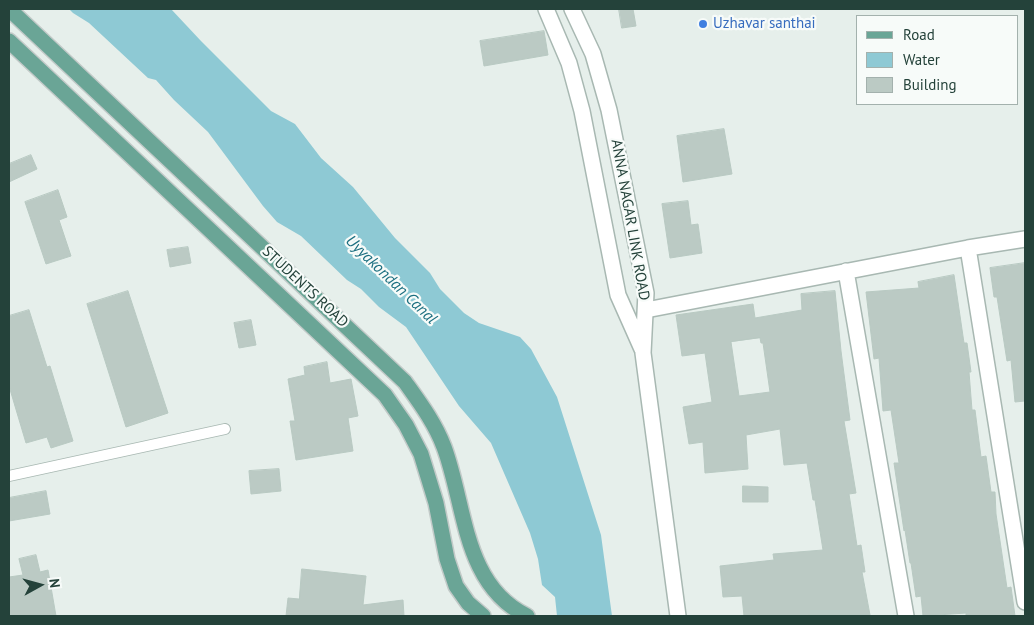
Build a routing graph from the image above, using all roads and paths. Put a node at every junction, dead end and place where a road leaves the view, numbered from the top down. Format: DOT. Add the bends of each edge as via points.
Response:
graph roads {
  1 [pos="9,9"];
  2 [pos="546,9"];
  3 [pos="572,9"];
  4 [pos="9,41"];
  5 [pos="1025,239"];
  6 [pos="968,248"];
  7 [pos="846,271"];
  8 [pos="646,310"];
  9 [pos="644,352"];
  10 [pos="225,429"];
  11 [pos="9,476"];
  12 [pos="1025,602"];
  13 [pos="525,615"];
  14 [pos="483,616"];
  15 [pos="678,616"];
  16 [pos="906,616"];
  1 -- 13 [label="main road, STUDENTS ROAD" via="405,382 429,414 444,446 472,552 482,573 498,595"];
  2 -- 9 [label="street" via="569,63 582,111 618,296"];
  3 -- 8 [label="street, ANNA NAGAR LINK ROAD" via="593,54 609,110 646,293"];
  4 -- 14 [label="main road" via="385,395 421,454 456,586"];
  5 -- 6 [label="street"];
  6 -- 7 [label="street"];
  6 -- 12 [label="street"];
  7 -- 8 [label="street"];
  7 -- 16 [label="street"];
  8 -- 9 [label="street, ANNA NAGAR LINK ROAD"];
  9 -- 15 [label="street, ANNA NAGAR LINK ROAD"];
  10 -- 11 [label="lane"];
}
